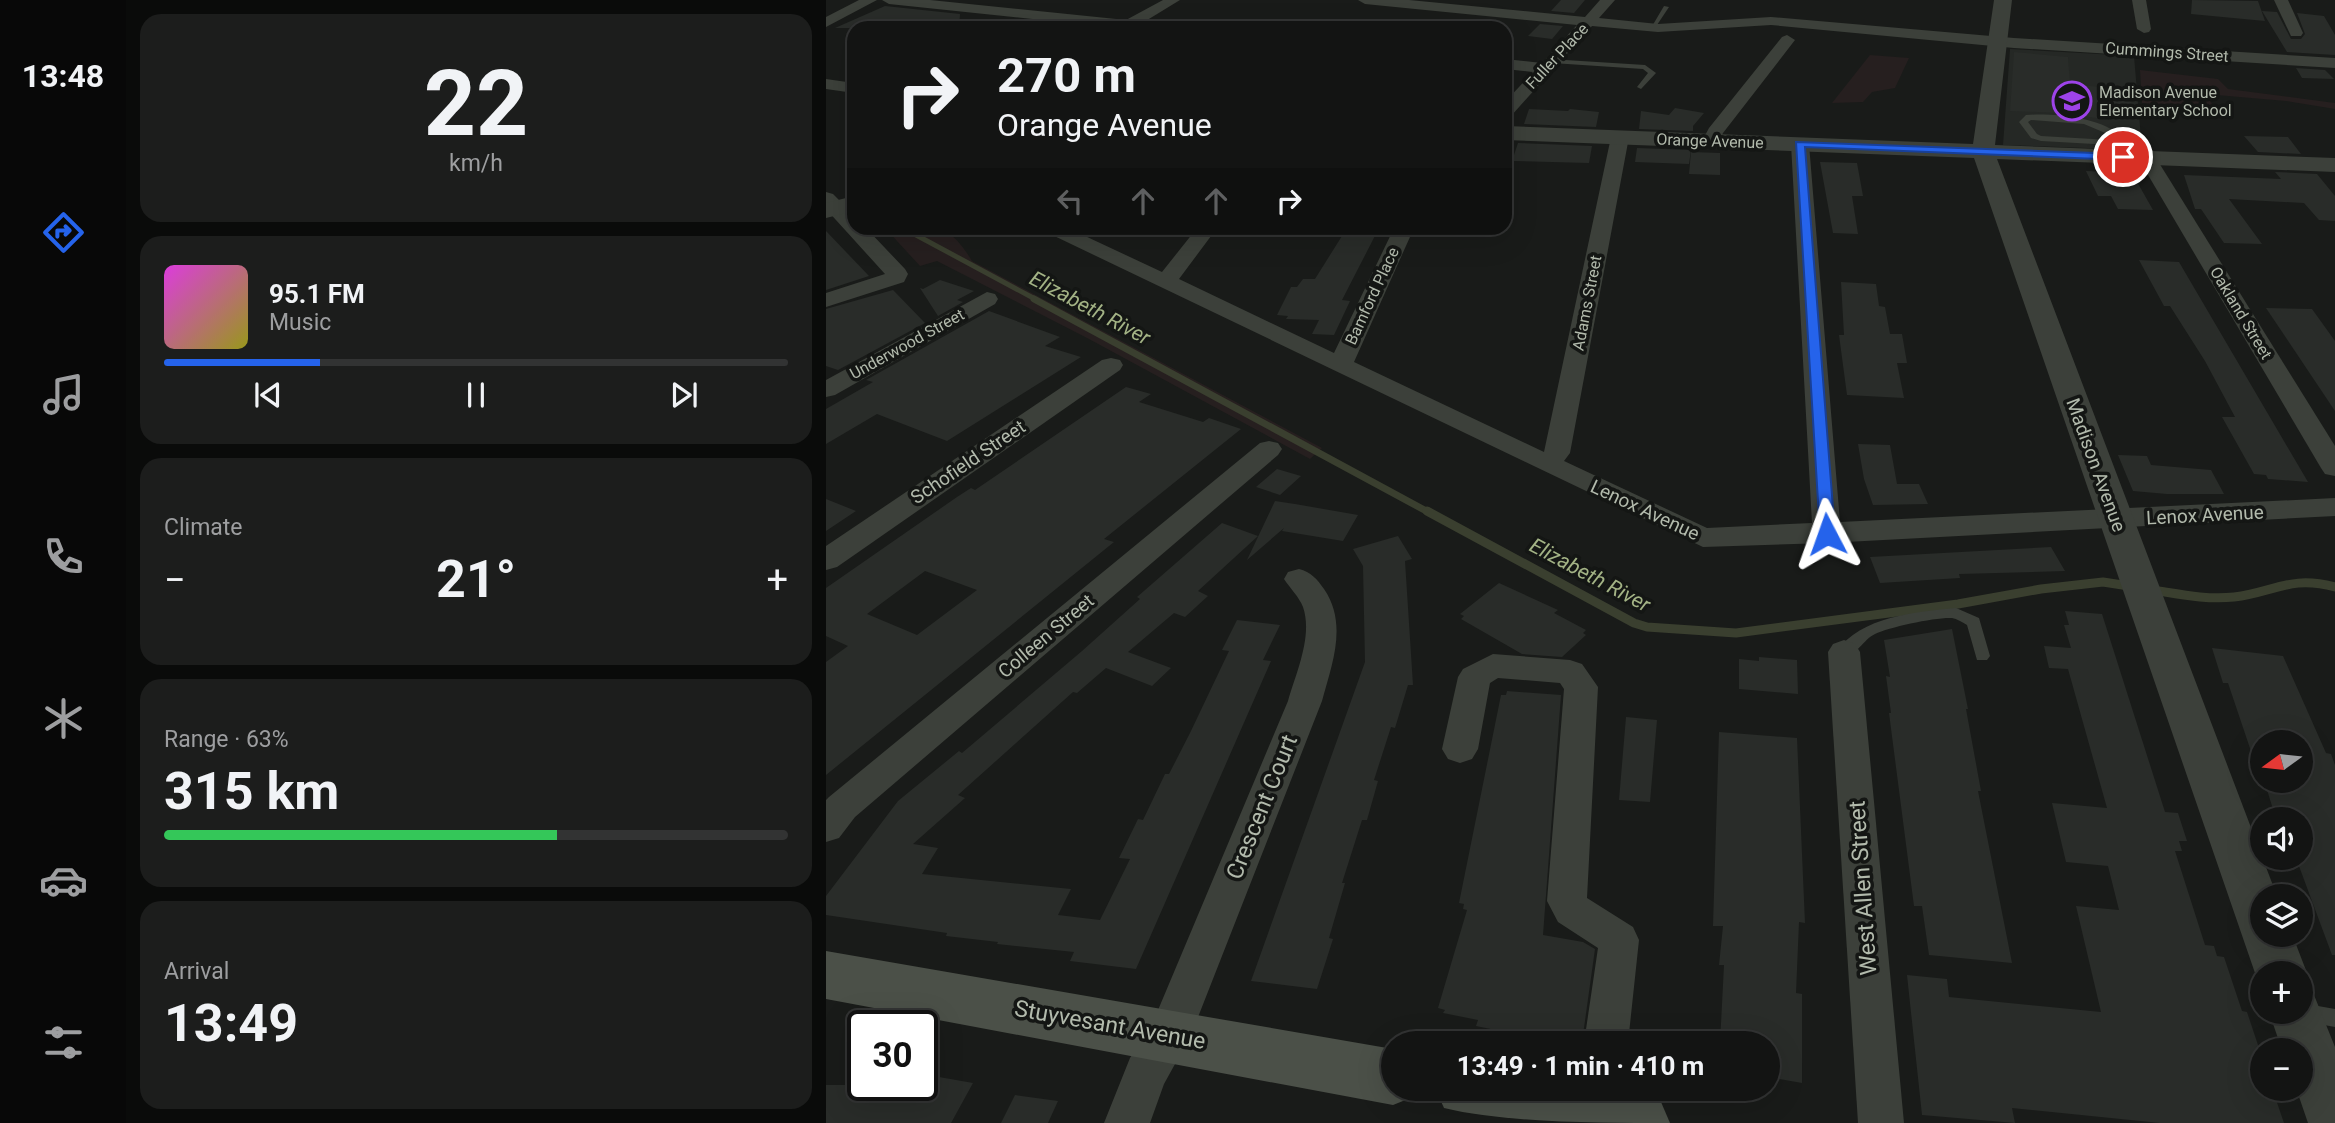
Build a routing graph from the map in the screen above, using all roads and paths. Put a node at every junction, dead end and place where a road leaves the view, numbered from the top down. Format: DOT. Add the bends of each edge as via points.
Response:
graph roads {
  1 [pos="870,0"];
  2 [pos="889,0"];
  3 [pos="1173,0"];
  4 [pos="1365,0"];
  5 [pos="1608,0"];
  6 [pos="2003,0"];
  7 [pos="2139,0"];
  8 [pos="2281,0"];
  9 [pos="1666,7"];
  10 [pos="1007,12"];
  11 [pos="989,21"];
  12 [pos="1083,21"];
  13 [pos="1134,21"];
  14 [pos="1589,21"];
  15 [pos="826,23"];
  16 [pos="1653,27"];
  17 [pos="2144,29"];
  18 [pos="2296,33"];
  19 [pos="1787,40"];
  20 [pos="1998,41"];
  21 [pos="2335,63"];
  22 [pos="1512,64"];
  23 [pos="1549,65"];
  24 [pos="826,84"];
  25 [pos="847,86"];
  26 [pos="1642,87"];
  27 [pos="1512,105"];
  28 [pos="1512,133"];
  29 [pos="1620,137"];
  30 [pos="1711,141"];
  31 [pos="1800,144"];
  32 [pos="2119,150"];
  33 [pos="1983,152"];
  34 [pos="2147,158"];
  35 [pos="2335,166"];
  36 [pos="834,206"];
  37 [pos="847,220"];
  38 [pos="861,235"];
  39 [pos="1069,235"];
  40 [pos="1202,235"];
  41 [pos="1401,235"];
  42 [pos="1167,280"];
  43 [pos="987,299"];
  44 [pos="826,300"];
  45 [pos="1341,364"];
  46 [pos="1111,365"];
  47 [pos="826,390"];
  48 [pos="1269,449"];
  49 [pos="1546,464"];
  50 [pos="2335,468"];
  51 [pos="2335,507"];
  52 [pos="2116,520"];
  53 [pos="1827,534"];
  54 [pos="826,560"];
  55 [pos="1299,579"];
  56 [pos="1844,652"];
  57 [pos="1982,656"];
  58 [pos="1460,749"];
  59 [pos="826,827"];
  60 [pos="2250,888"];
  61 [pos="826,975"];
  62 [pos="2313,1015"];
  63 [pos="2335,1018"];
  64 [pos="2301,1024"];
  65 [pos="1608,1031"];
  66 [pos="1169,1035"];
  67 [pos="1381,1075"];
  68 [pos="2329,1091"];
  69 [pos="1492,1102"];
  70 [pos="1613,1109"];
  71 [pos="1127,1123"];
  72 [pos="1881,1123"];
  1 -- 15 [label="street"];
  2 -- 10 [label="street"];
  3 -- 13 [label="street"];
  4 -- 14 [label="street, Cummings Street"];
  5 -- 14 [label="street, Fuller Place"];
  6 -- 20 [label="street, Madison Avenue"];
  7 -- 17 [label="street"];
  8 -- 18 [label="street"];
  9 -- 16 [label="lane"];
  10 -- 11 [label="street"];
  10 -- 12 [label="street"];
  14 -- 16 [label="street, Cummings Street"];
  14 -- 23 [label="street, Fuller Place"];
  16 -- 20 [label="street, Cummings Street" via="1771,21"];
  19 -- 30 [label="street"];
  20 -- 21 [label="street, Cummings Street"];
  20 -- 33 [label="street, Madison Avenue"];
  22 -- 23 [label="street"];
  23 -- 26 [label="lane" via="1645,67 1652,74"];
  23 -- 27 [label="street, Fuller Place"];
  24 -- 25 [label="street"];
  28 -- 29 [label="street, Orange Avenue"];
  29 -- 30 [label="street, Orange Avenue"];
  29 -- 49 [label="street, Adams Street" via="1557,453"];
  30 -- 31 [label="street, Orange Avenue"];
  31 -- 33 [label="street, Orange Avenue"];
  31 -- 53 [label="street"];
  32 -- 32 [label="lane" via="2109,129 2029,117 2023,122 2034,136"];
  32 -- 33 [label="street, Orange Avenue"];
  32 -- 34 [label="street, Orange Avenue"];
  33 -- 52 [label="street, Madison Avenue"];
  34 -- 35 [label="street, Orange Avenue"];
  34 -- 50 [label="street, Oakland Street"];
  36 -- 37 [label="street"];
  38 -- 44 [label="street" via="896,276"];
  39 -- 42 [label="street, Lenox Avenue"];
  40 -- 42 [label="street"];
  41 -- 45 [label="street, Bamford Place"];
  42 -- 45 [label="street, Lenox Avenue"];
  43 -- 47 [label="street, Underwood Street"];
  45 -- 49 [label="street, Lenox Avenue"];
  46 -- 54 [label="street, Schofield Street"];
  48 -- 59 [label="street, Colleen Street" via="842,807"];
  49 -- 53 [label="street, Lenox Avenue" via="1703,538"];
  51 -- 52 [label="street, Lenox Avenue"];
  52 -- 53 [label="street, Lenox Avenue"];
  52 -- 60 [label="street, Madison Avenue"];
  55 -- 66 [label="street, Crescent Court" via="1320,612 1318,651 1306,701"];
  56 -- 57 [label="lane" via="1869,630 1956,613 1973,622"];
  56 -- 72 [label="street, West Allen Street"];
  58 -- 65 [label="street" via="1475,677 1493,666 1570,672 1581,687 1567,901 1572,910 1619,940"];
  61 -- 66 [label="main road, Stuyvesant Avenue"];
  62 -- 63 [label="lane"];
  64 -- 68 [label="street"];
  66 -- 67 [label="main road, Stuyvesant Avenue"];
  66 -- 71 [label="street, Crescent Court" via="1146,1073"];
  69 -- 70 [label="main road"];
}
